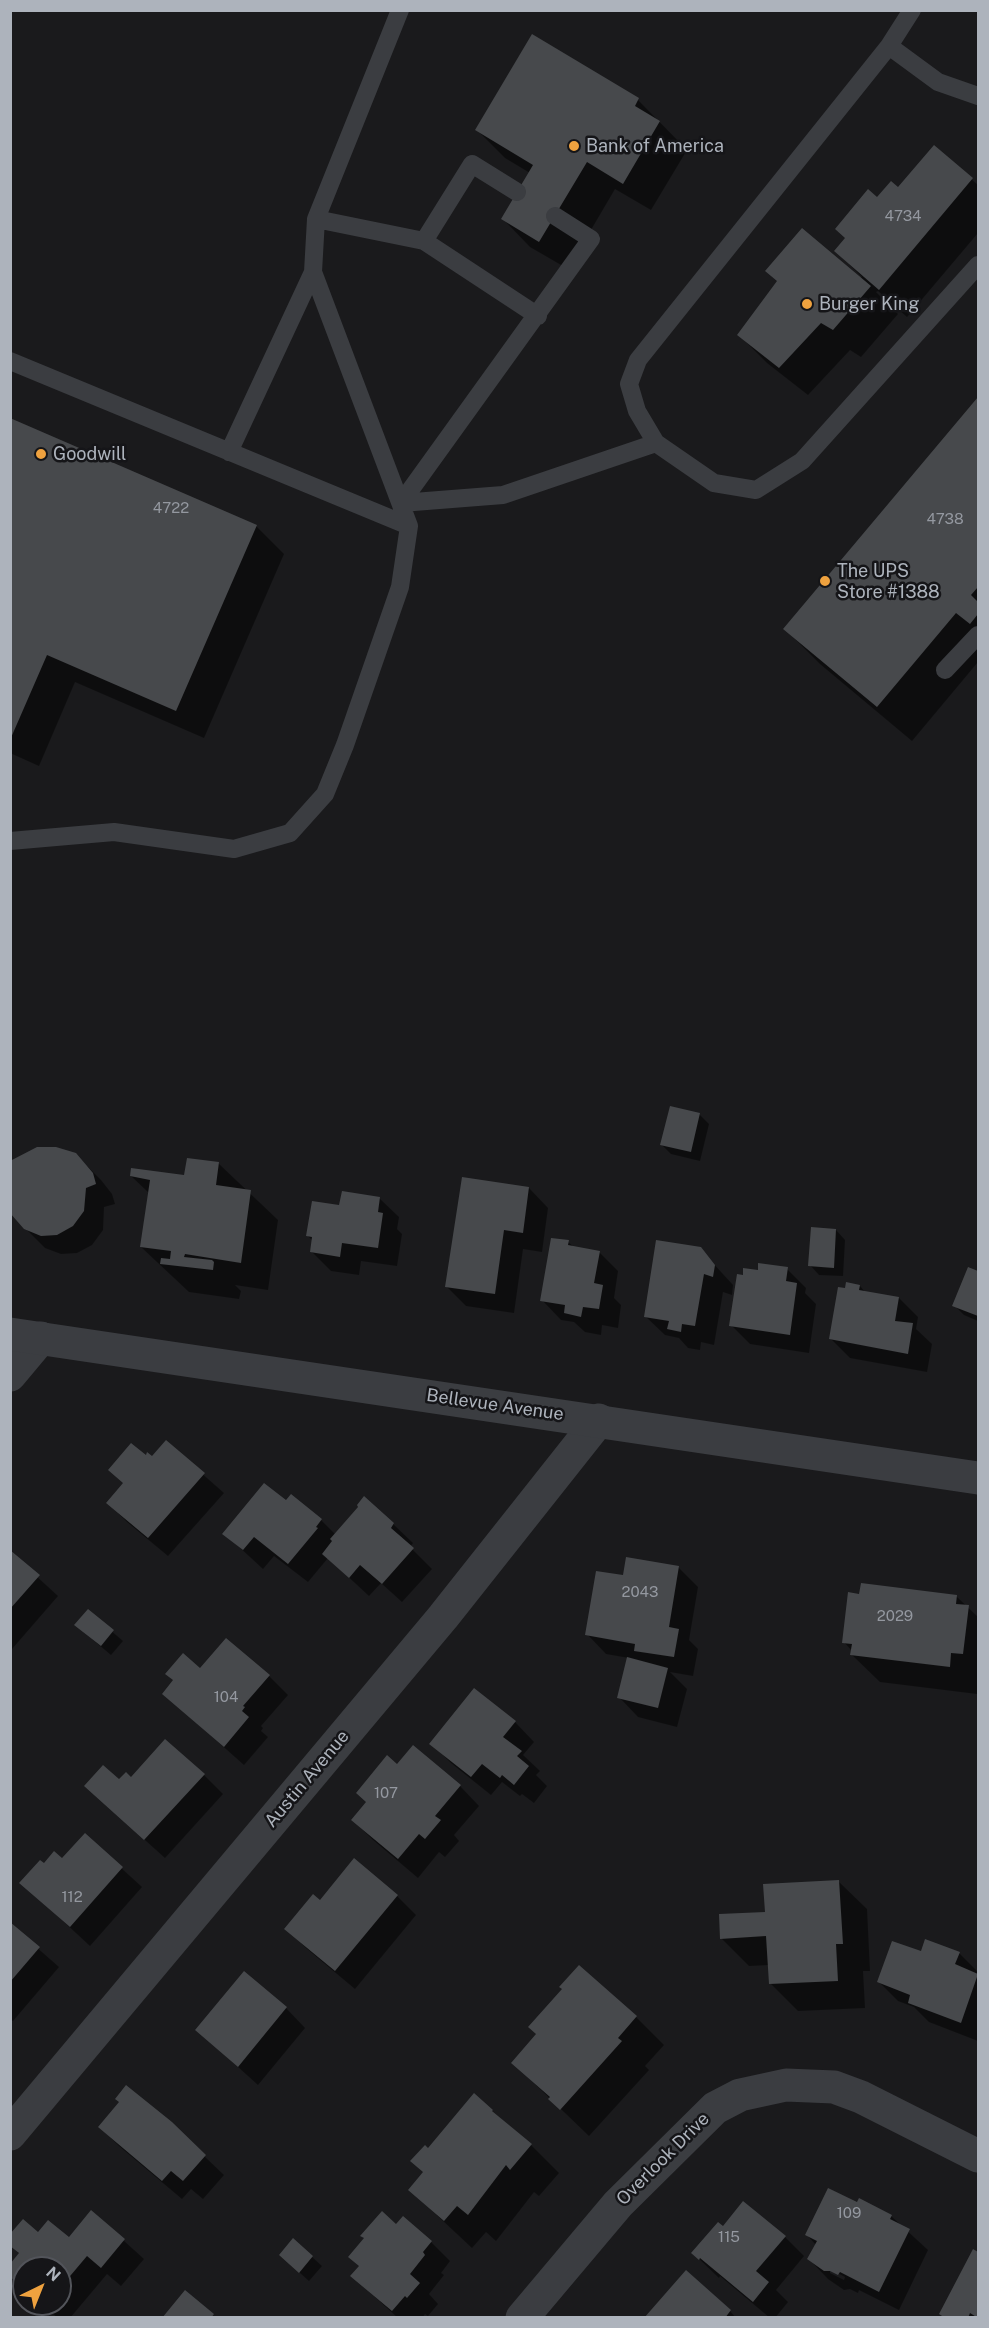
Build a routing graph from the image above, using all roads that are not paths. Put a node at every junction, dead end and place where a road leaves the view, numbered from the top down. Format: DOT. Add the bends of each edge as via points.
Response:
graph roads {
  1 [pos="400,10"];
  2 [pos="912,10"];
  3 [pos="889,46"];
  4 [pos="978,96"];
  5 [pos="517,192"];
  6 [pos="555,216"];
  7 [pos="316,219"];
  8 [pos="424,241"];
  9 [pos="978,265"];
  10 [pos="313,272"];
  11 [pos="538,316"];
  12 [pos="10,361"];
  13 [pos="656,442"];
  14 [pos="229,452"];
  15 [pos="401,504"];
  16 [pos="409,526"];
  17 [pos="978,635"];
  18 [pos="945,670"];
  19 [pos="10,841"];
  20 [pos="26,1336"];
  21 [pos="10,1375"];
  22 [pos="599,1420"];
  23 [pos="978,1478"];
  24 [pos="10,2134"];
  25 [pos="978,2156"];
  26 [pos="522,2318"];
  1 -- 7 [label="lane"];
  2 -- 3 [label="lane"];
  3 -- 4 [label="lane" via="938,82"];
  3 -- 13 [label="lane" via="638,360 629,384 637,411"];
  5 -- 8 [label="lane" via="472,164"];
  6 -- 11 [label="lane" via="591,239"];
  7 -- 8 [label="lane"];
  7 -- 10 [label="lane"];
  8 -- 11 [label="lane"];
  9 -- 13 [label="lane" via="802,461 756,490 714,483"];
  10 -- 14 [label="lane"];
  10 -- 15 [label="lane"];
  11 -- 15 [label="lane"];
  12 -- 14 [label="lane"];
  13 -- 15 [label="lane" via="503,495"];
  14 -- 16 [label="lane"];
  15 -- 16 [label="lane"];
  16 -- 19 [label="lane" via="400,587 345,745 325,794 290,833 234,849 114,832"];
  17 -- 18 [label="lane"];
  20 -- 21 [label="street"];
  20 -- 22 [label="street, Bellevue Avenue"];
  22 -- 23 [label="street, Bellevue Avenue"];
  22 -- 24 [label="street, Austin Avenue" via="443,1617"];
  25 -- 26 [label="street, Overlook Drive" via="834,2087 786,2085 740,2096 715,2108 618,2204"];
}
